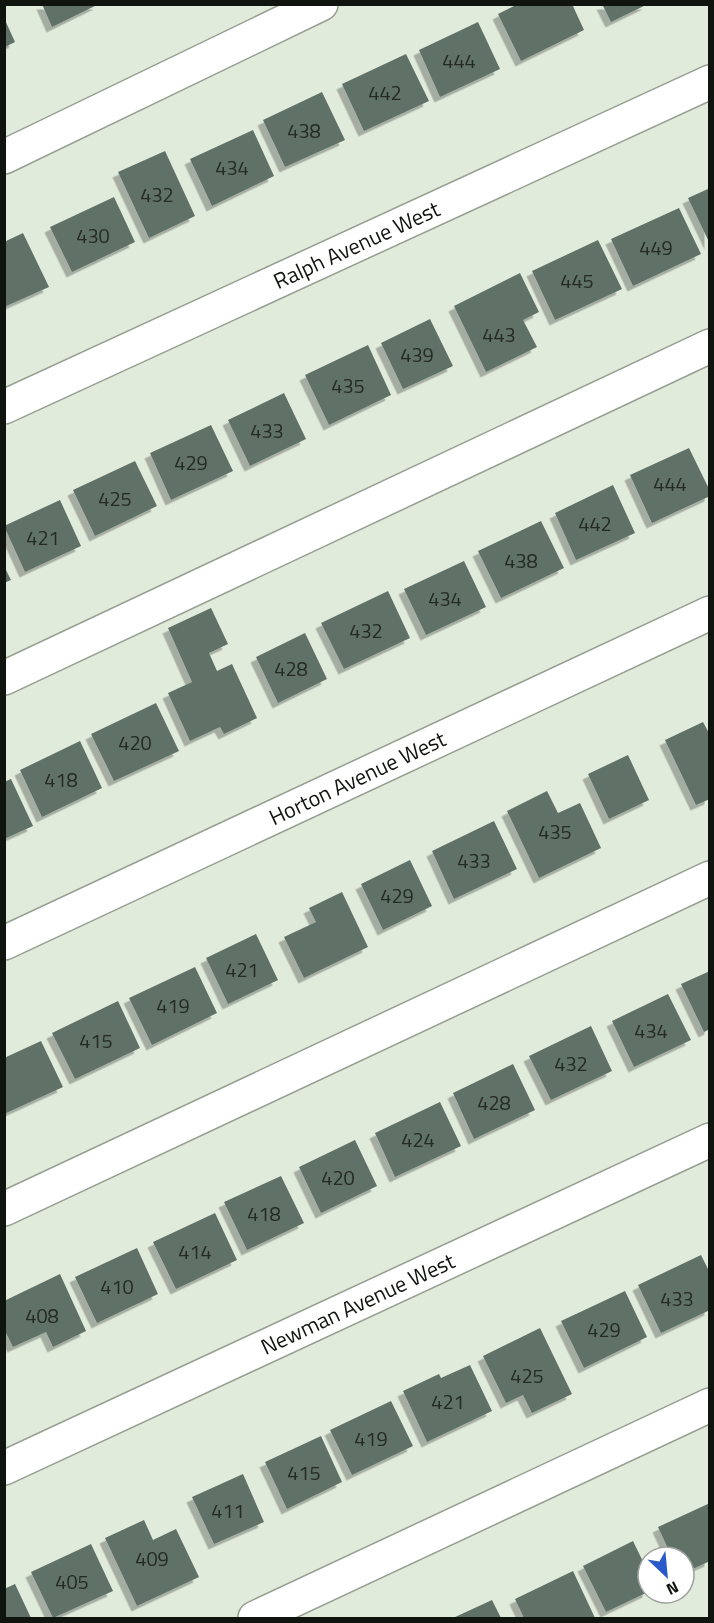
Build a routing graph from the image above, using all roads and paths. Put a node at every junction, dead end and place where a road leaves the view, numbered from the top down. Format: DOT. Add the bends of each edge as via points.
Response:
graph roads {
  1 [pos="321,4"];
  2 [pos="710,82"];
  3 [pos="4,157"];
  4 [pos="710,346"];
  5 [pos="4,407"];
  6 [pos="710,613"];
  7 [pos="4,678"];
  8 [pos="710,878"];
  9 [pos="4,944"];
  10 [pos="710,1140"];
  11 [pos="4,1209"];
  12 [pos="710,1405"];
  13 [pos="4,1467"];
  14 [pos="255,1618"];
  1 -- 3 [label="street"];
  2 -- 5 [label="street, Ralph Avenue West"];
  4 -- 7 [label="street"];
  6 -- 9 [label="street, Horton Avenue West"];
  8 -- 11 [label="street"];
  10 -- 13 [label="street, Newman Avenue West"];
  12 -- 14 [label="street"];
}
